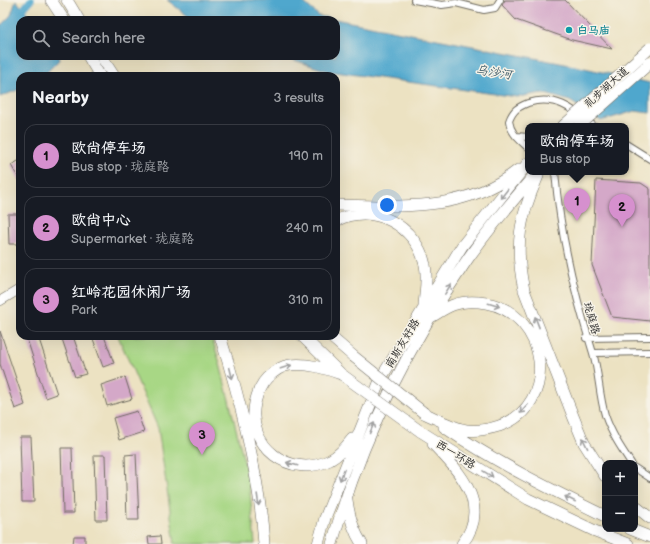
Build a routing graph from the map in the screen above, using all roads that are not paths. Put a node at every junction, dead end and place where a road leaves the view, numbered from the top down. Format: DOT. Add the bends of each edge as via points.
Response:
graph roads {
  1 [pos="51,0"];
  2 [pos="66,0"];
  3 [pos="414,0"];
  4 [pos="500,0"];
  5 [pos="61,16"];
  6 [pos="76,16"];
  7 [pos="650,48"];
  8 [pos="96,60"];
  9 [pos="98,60"];
  10 [pos="650,63"];
  11 [pos="99,72"];
  12 [pos="111,72"];
  13 [pos="575,122"];
  14 [pos="590,123"];
  15 [pos="516,136"];
  16 [pos="525,137"];
  17 [pos="525,145"];
  18 [pos="629,146"];
  19 [pos="650,159"];
  20 [pos="525,165"];
  21 [pos="525,167"];
  22 [pos="535,175"];
  23 [pos="539,175"];
  24 [pos="555,175"];
  25 [pos="340,205"];
  26 [pos="340,220"];
  27 [pos="16,291"];
  28 [pos="0,301"];
  29 [pos="424,307"];
  30 [pos="431,317"];
  31 [pos="650,337"];
  32 [pos="586,338"];
  33 [pos="221,340"];
  34 [pos="306,340"];
  35 [pos="335,340"];
  36 [pos="337,340"];
  37 [pos="650,352"];
  38 [pos="593,353"];
  39 [pos="353,356"];
  40 [pos="341,374"];
  41 [pos="424,413"];
  42 [pos="359,431"];
  43 [pos="420,431"];
  44 [pos="629,460"];
  45 [pos="638,470"];
  46 [pos="602,471"];
  47 [pos="650,478"];
  48 [pos="347,496"];
  49 [pos="638,508"];
  50 [pos="602,515"];
  51 [pos="650,518"];
  52 [pos="638,532"];
  53 [pos="650,537"];
  54 [pos="264,544"];
  55 [pos="318,544"];
  56 [pos="332,544"];
  57 [pos="362,544"];
  58 [pos="462,544"];
  59 [pos="628,544"];
  1 -- 5 [label="highway"];
  2 -- 6 [label="highway"];
  3 -- 4 [label="street" via="442,5 456,3 484,10 495,8"];
  7 -- 13 [label="highway, 礼步湖大道, bridge"];
  8 -- 11 [label="highway"];
  9 -- 12 [label="highway"];
  10 -- 13 [label="highway, 礼步湖大道, bridge"];
  14 -- 15 [label="street" via="569,106 539,100 514,111 509,121"];
  15 -- 16 [label="street"];
  15 -- 17 [label="street"];
  18 -- 19 [label="street"];
  20 -- 25 [label="highway" via="485,190 442,204"];
  21 -- 29 [label="highway, 南斯友好路, one-way" via="462,246"];
  30 -- 22 [label="highway, 南斯友好路, one-way" via="467,259"];
  46 -- 23 [label="highway, one-way" via="588,450 572,416 524,290 518,242 527,202"];
  24 -- 32 [label="street, 珑庭路" via="565,250"];
  26 -- 29 [label="highway" via="357,215 374,215 389,219 409,234 419,248 425,265"];
  27 -- 28 [label="street"];
  29 -- 42 [label="highway, 南斯友好路" via="381,378"];
  30 -- 41 [label="highway, one-way" via="453,305 467,302 493,304 506,309 518,317 533,337 540,363 536,391 523,412 503,424 467,430"];
  48 -- 30 [label="highway, 南斯友好路, one-way" via="371,430 403,364"];
  31 -- 32 [label="street"];
  32 -- 38 [label="street, 珑庭路"];
  33 -- 54 [label="highway, one-way" via="248,445"];
  34 -- 40 [label="highway, 西一环路"];
  35 -- 39 [label="highway, 西一环路"];
  36 -- 39 [label="highway"];
  37 -- 38 [label="street"];
  38 -- 44 [label="street, 珑庭路" via="605,415 616,441"];
  39 -- 41 [label="highway, 西一环路, bridge"];
  42 -- 40 [label="highway, one-way" via="344,450 331,460 306,466 293,465 278,459 265,448 258,437 254,423 257,393 274,371 288,365 304,364"];
  40 -- 43 [label="highway, 西一环路, bridge"];
  50 -- 41 [label="highway, 西一环路, one-way" via="535,482 472,446"];
  42 -- 55 [label="highway, 南斯友好路, one-way" via="325,518"];
  43 -- 58 [label="highway" via="455,468 473,499 474,516"];
  43 -- 59 [label="highway, 西一环路, one-way" via="528,499"];
  45 -- 47 [label="street"];
  48 -- 56 [label="highway, 南斯友好路"];
  48 -- 57 [label="highway" via="349,514"];
  49 -- 51 [label="highway"];
  52 -- 53 [label="highway"];
}
